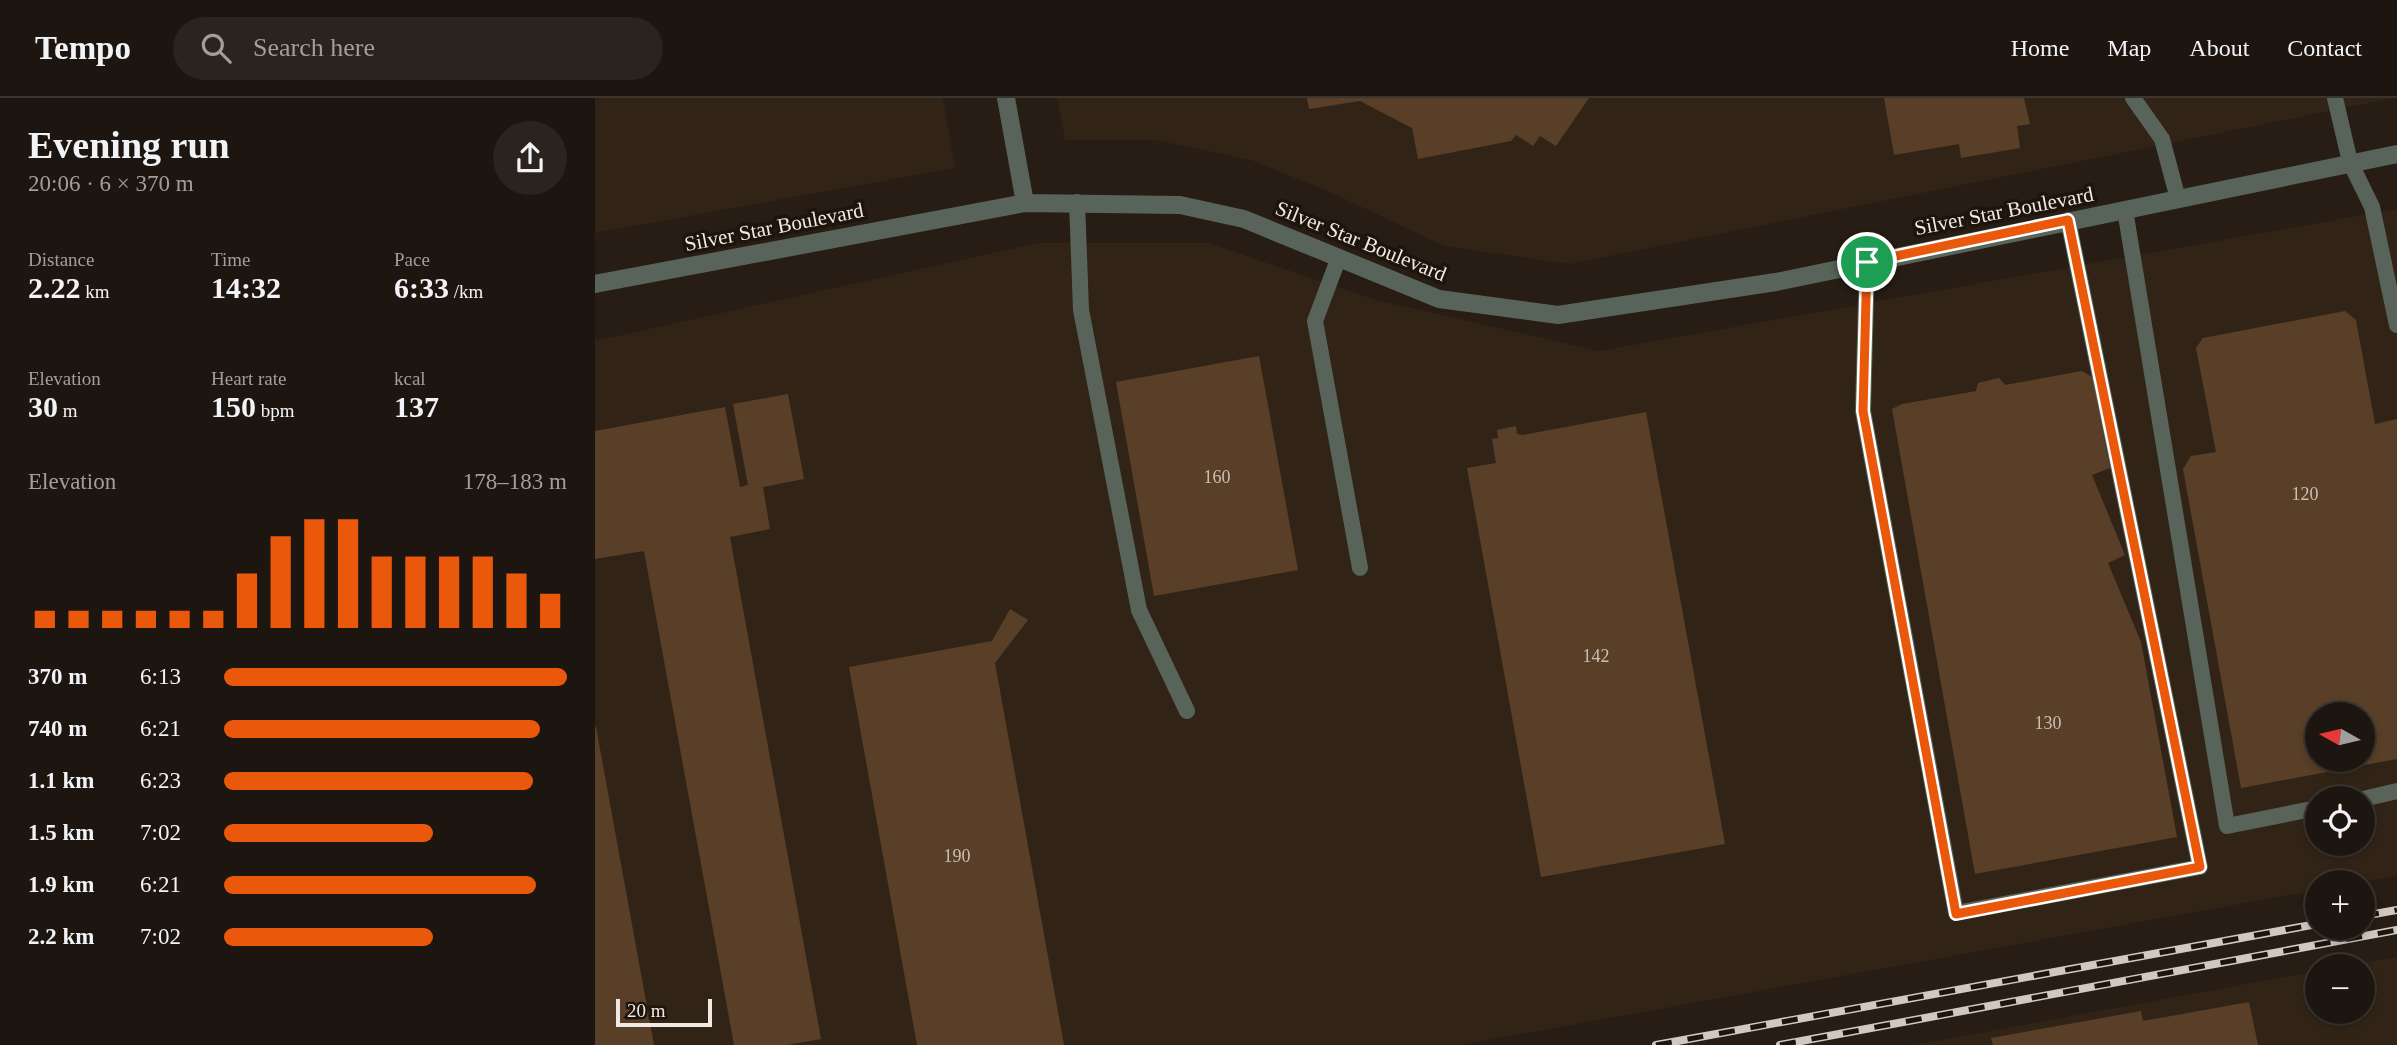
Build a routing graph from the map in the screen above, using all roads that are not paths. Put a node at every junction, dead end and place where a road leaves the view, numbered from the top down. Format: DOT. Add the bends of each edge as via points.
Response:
graph roads {
  1 [pos="1006,98"];
  2 [pos="2133,98"];
  3 [pos="2335,98"];
  4 [pos="2397,154"];
  5 [pos="2350,162"];
  6 [pos="2178,199"];
  7 [pos="1025,202"];
  8 [pos="1077,202"];
  9 [pos="2125,210"];
  10 [pos="2068,220"];
  11 [pos="1339,257"];
  12 [pos="1867,262"];
  13 [pos="595,284"];
  14 [pos="2397,325"];
  15 [pos="1360,568"];
  16 [pos="1187,711"];
  17 [pos="2397,792"];
  18 [pos="2375,797"];
  19 [pos="2305,810"];
  1 -- 7 [label="street"];
  2 -- 6 [label="lane" via="2162,139"];
  3 -- 5 [label="lane"];
  4 -- 5 [label="street, Silver Star Boulevard"];
  5 -- 6 [label="street, Silver Star Boulevard"];
  5 -- 14 [label="lane" via="2372,208"];
  6 -- 9 [label="street, Silver Star Boulevard"];
  7 -- 8 [label="street, Silver Star Boulevard"];
  7 -- 13 [label="street, Silver Star Boulevard"];
  8 -- 11 [label="street, Silver Star Boulevard" via="1180,205 1244,219"];
  8 -- 16 [label="lane" via="1081,310 1139,610"];
  9 -- 10 [label="street, Silver Star Boulevard"];
  9 -- 19 [label="lane" via="2227,826"];
  10 -- 12 [label="street, Silver Star Boulevard"];
  10 -- 12 [label="lane" via="2200,867 1956,914 1863,411"];
  11 -- 12 [label="street, Silver Star Boulevard" via="1439,299 1558,315 1702,295"];
  11 -- 15 [label="lane" via="1315,321"];
  17 -- 18 [label="lane"];
}
